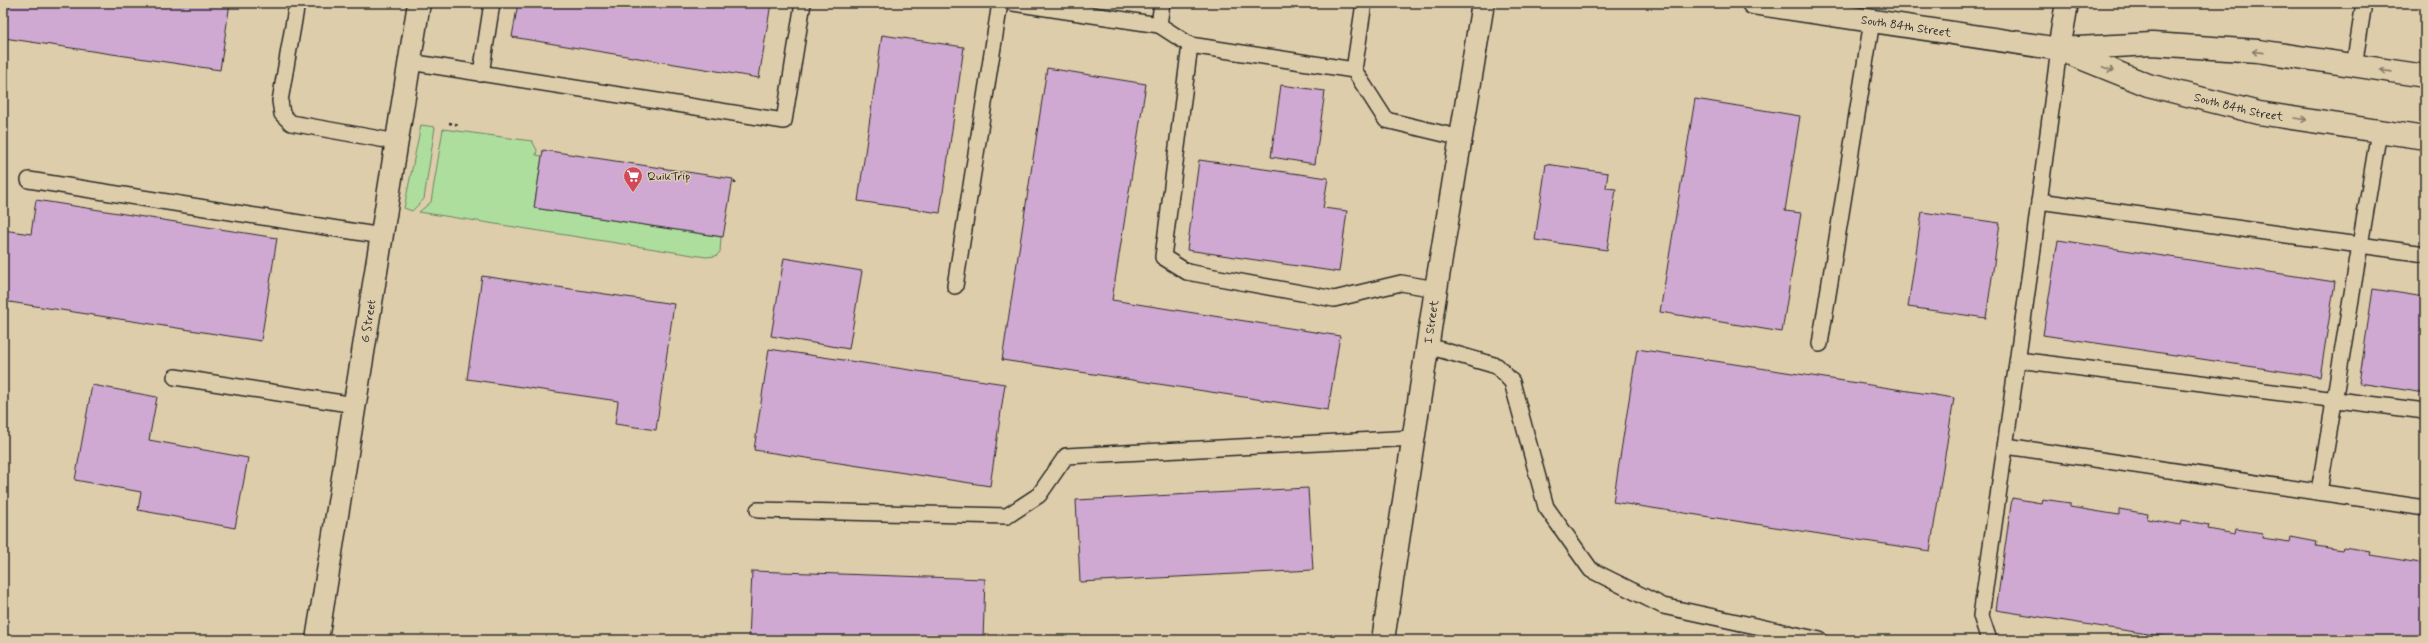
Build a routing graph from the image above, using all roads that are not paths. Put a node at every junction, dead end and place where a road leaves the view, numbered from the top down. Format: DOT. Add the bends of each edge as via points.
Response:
graph roads {
  1 [pos="297,3"];
  2 [pos="419,3"];
  3 [pos="492,3"];
  4 [pos="803,3"];
  5 [pos="1000,3"];
  6 [pos="1013,3"];
  7 [pos="1162,3"];
  8 [pos="1364,3"];
  9 [pos="1484,3"];
  10 [pos="1753,3"];
  11 [pos="2067,3"];
  12 [pos="2364,3"];
  13 [pos="1872,21"];
  14 [pos="1159,25"];
  15 [pos="1190,45"];
  16 [pos="2059,50"];
  17 [pos="410,62"];
  18 [pos="2354,66"];
  19 [pos="1354,70"];
  20 [pos="481,74"];
  21 [pos="2425,76"];
  22 [pos="2379,131"];
  23 [pos="1461,138"];
  24 [pos="2425,138"];
  25 [pos="397,142"];
  26 [pos="29,180"];
  27 [pos="2039,201"];
  28 [pos="382,236"];
  29 [pos="2360,245"];
  30 [pos="2425,254"];
  31 [pos="955,286"];
  32 [pos="1436,289"];
  33 [pos="1820,344"];
  34 [pos="1428,346"];
  35 [pos="2018,360"];
  36 [pos="175,377"];
  37 [pos="2334,399"];
  38 [pos="355,405"];
  39 [pos="2425,411"];
  40 [pos="1414,438"];
  41 [pos="2006,446"];
  42 [pos="2319,492"];
  43 [pos="2425,508"];
  44 [pos="758,510"];
  45 [pos="317,640"];
  46 [pos="1383,640"];
  47 [pos="1820,640"];
  48 [pos="1989,640"];
  1 -- 25 [label="lane" via="280,101 282,114 291,123"];
  2 -- 17 [label="street, G Street"];
  3 -- 20 [label="lane"];
  4 -- 20 [label="lane" via="784,121"];
  5 -- 31 [label="lane"];
  6 -- 14 [label="lane"];
  7 -- 14 [label="lane"];
  8 -- 19 [label="lane"];
  9 -- 23 [label="street, I Street"];
  10 -- 13 [label="street, South 84th Street"];
  11 -- 16 [label="street"];
  12 -- 18 [label="lane"];
  13 -- 16 [label="street, South 84th Street"];
  13 -- 33 [label="lane"];
  14 -- 15 [label="lane"];
  15 -- 19 [label="lane"];
  15 -- 32 [label="lane" via="1163,257 1187,272 1334,298 1401,283"];
  18 -- 16 [label="street, South 84th Street, one-way" via="2258,51 2152,44"];
  16 -- 22 [label="street, South 84th Street, one-way" via="2155,87 2259,113"];
  16 -- 27 [label="lane"];
  17 -- 20 [label="lane"];
  17 -- 25 [label="street, G Street"];
  21 -- 18 [label="street, South 84th Street, one-way"];
  19 -- 23 [label="lane" via="1386,120"];
  22 -- 24 [label="street, South 84th Street"];
  22 -- 29 [label="lane"];
  23 -- 32 [label="street, I Street"];
  25 -- 28 [label="street, G Street"];
  26 -- 28 [label="lane"];
  27 -- 29 [label="lane"];
  27 -- 35 [label="lane"];
  28 -- 38 [label="street, G Street"];
  29 -- 30 [label="lane"];
  29 -- 37 [label="lane"];
  32 -- 34 [label="street, I Street"];
  34 -- 40 [label="street, I Street"];
  34 -- 47 [label="lane" via="1497,366 1512,382 1546,507 1591,570 1663,606"];
  35 -- 37 [label="lane"];
  35 -- 41 [label="lane"];
  36 -- 38 [label="lane"];
  37 -- 39 [label="lane"];
  37 -- 42 [label="lane"];
  38 -- 45 [label="street, G Street"];
  40 -- 44 [label="lane" via="1066,456 1039,495 1007,516"];
  40 -- 46 [label="street, I Street"];
  41 -- 42 [label="lane"];
  41 -- 48 [label="lane" via="1981,616"];
  42 -- 43 [label="lane"];
}
